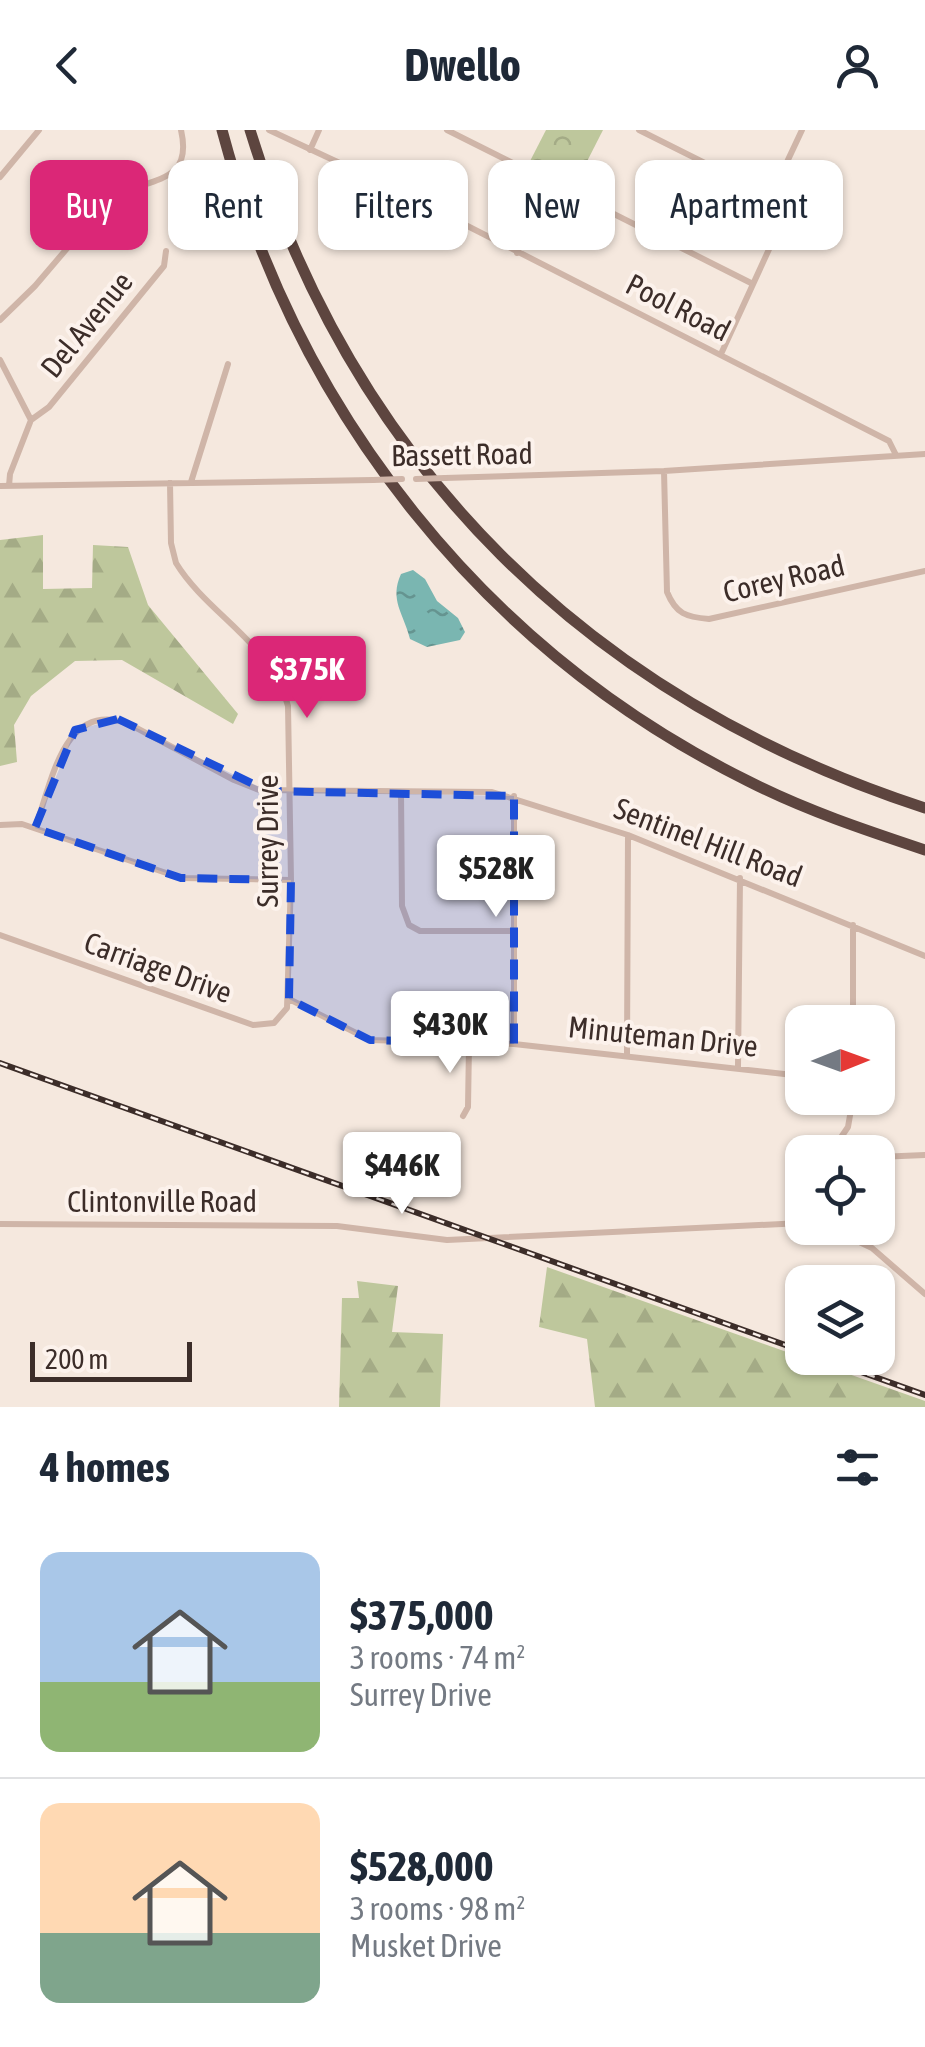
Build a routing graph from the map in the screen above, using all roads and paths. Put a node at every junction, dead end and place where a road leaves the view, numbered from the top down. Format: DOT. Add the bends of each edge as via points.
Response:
graph roads {
  1 [pos="39,130"];
  2 [pos="181,130"];
  3 [pos="222,130"];
  4 [pos="250,130"];
  5 [pos="269,130"];
  6 [pos="320,130"];
  7 [pos="447,130"];
  8 [pos="640,130"];
  9 [pos="802,130"];
  10 [pos="310,150"];
  11 [pos="505,160"];
  12 [pos="700,160"];
  13 [pos="788,160"];
  14 [pos="0,177"];
  15 [pos="615,215"];
  16 [pos="518,250"];
  17 [pos="768,250"];
  18 [pos="166,252"];
  19 [pos="517,253"];
  20 [pos="752,283"];
  21 [pos="0,320"];
  22 [pos="721,354"];
  23 [pos="0,360"];
  24 [pos="228,364"];
  25 [pos="31,420"];
  26 [pos="925,454"];
  27 [pos="896,455"];
  28 [pos="664,471"];
  29 [pos="191,482"];
  30 [pos="170,483"];
  31 [pos="4,486"];
  32 [pos="925,571"];
  33 [pos="290,792"];
  34 [pos="401,792"];
  35 [pos="514,796"];
  36 [pos="925,808"];
  37 [pos="0,825"];
  38 [pos="36,828"];
  39 [pos="628,835"];
  40 [pos="925,850"];
  41 [pos="740,878"];
  42 [pos="290,880"];
  43 [pos="852,925"];
  44 [pos="514,931"];
  45 [pos="0,935"];
  46 [pos="925,956"];
  47 [pos="290,999"];
  48 [pos="853,1005"];
  49 [pos="514,1044"];
  50 [pos="468,1045"];
  51 [pos="627,1054"];
  52 [pos="738,1068"];
  53 [pos="785,1074"];
  54 [pos="463,1116"];
  55 [pos="925,1154"];
  56 [pos="895,1156"];
  57 [pos="785,1223"];
  58 [pos="0,1224"];
  59 [pos="866,1245"];
  60 [pos="925,1294"];
  1 -- 14 [label="street"];
  2 -- 21 [label="street" via="182,165 110,198"];
  3 -- 40 [label="highway" via="267,269 320,376 392,486 469,577 569,668 685,747 793,802"];
  4 -- 36 [label="highway" via="294,252 347,356 419,463 492,548 582,629 698,710 807,765"];
  5 -- 10 [label="street, Pool Road"];
  6 -- 10 [label="street"];
  7 -- 11 [label="street"];
  8 -- 12 [label="street"];
  9 -- 13 [label="street"];
  10 -- 19 [label="street, Pool Road"];
  15 -- 20 [label="street"];
  16 -- 19 [label="street"];
  17 -- 20 [label="street"];
  18 -- 25 [label="street, Del Avenue" via="164,266 49,407"];
  19 -- 22 [label="street, Pool Road"];
  20 -- 22 [label="street"];
  22 -- 27 [label="street, Pool Road" via="890,441"];
  23 -- 25 [label="street"];
  24 -- 29 [label="street"];
  25 -- 31 [label="street"];
  26 -- 27 [label="street, Bassett Road"];
  27 -- 28 [label="street, Bassett Road"];
  28 -- 29 [label="street, Bassett Road, bridge"];
  28 -- 32 [label="street, Corey Road" via="668,592 687,618 709,619"];
  29 -- 30 [label="street, Bassett Road"];
  30 -- 31 [label="street, Bassett Road"];
  30 -- 33 [label="street, Surrey Drive" via="171,542 179,568 266,661 283,689"];
  33 -- 34 [label="street, Sentinel Hill Road"];
  33 -- 38 [label="street, Sentinel Hill Road" via="250,787 128,724 101,718 80,726 67,741"];
  33 -- 42 [label="street, Surrey Drive"];
  34 -- 35 [label="street, Sentinel Hill Road"];
  34 -- 44 [label="street" via="402,906 409,926"];
  35 -- 39 [label="street, Sentinel Hill Road"];
  35 -- 44 [label="street"];
  37 -- 38 [label="street"];
  38 -- 42 [label="street" via="181,878"];
  39 -- 41 [label="street, Sentinel Hill Road"];
  39 -- 51 [label="street"];
  41 -- 43 [label="street, Sentinel Hill Road"];
  41 -- 52 [label="street"];
  42 -- 47 [label="street, Surrey Drive"];
  43 -- 46 [label="street, Sentinel Hill Road"];
  43 -- 48 [label="street"];
  44 -- 49 [label="street"];
  45 -- 47 [label="street, Carriage Drive" via="253,1025 280,1019"];
  47 -- 50 [label="street, Minuteman Drive" via="370,1040"];
  49 -- 50 [label="street, Minuteman Drive"];
  49 -- 51 [label="street, Minuteman Drive"];
  50 -- 54 [label="street"];
  51 -- 52 [label="street, Minuteman Drive"];
  52 -- 53 [label="street, Minuteman Drive"];
  55 -- 56 [label="street"];
  57 -- 58 [label="street, Clintonville Road" via="447,1240 336,1226"];
  59 -- 60 [label="street"];
}
